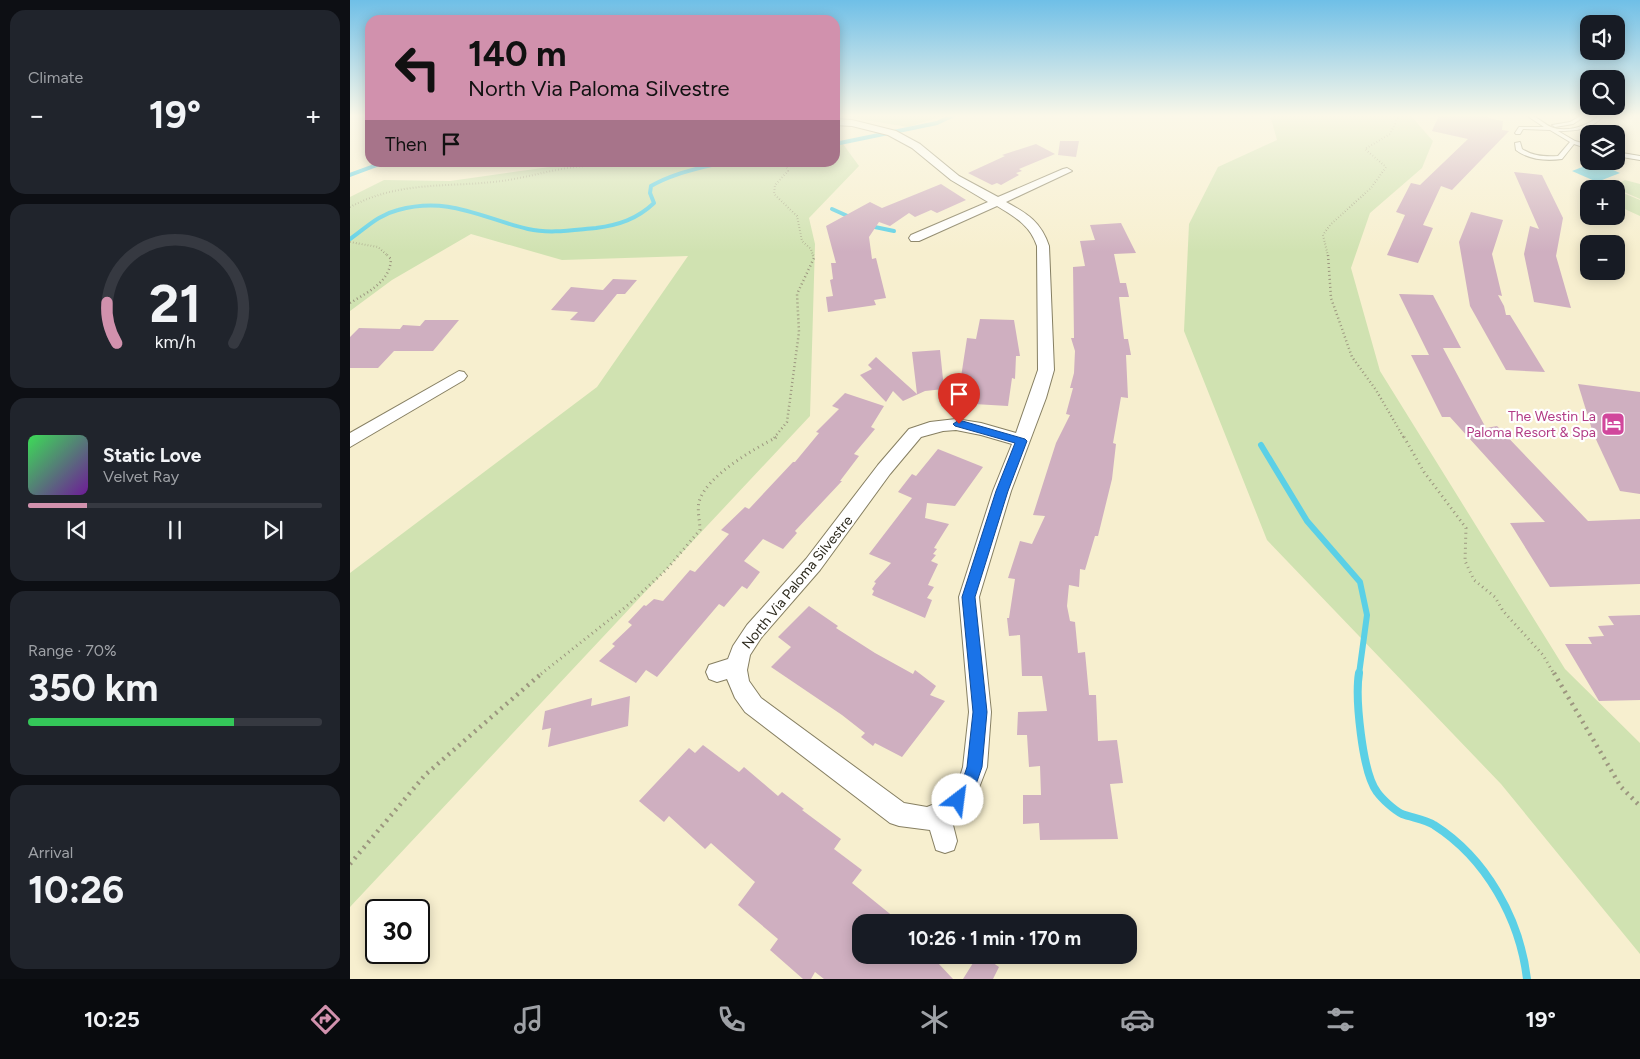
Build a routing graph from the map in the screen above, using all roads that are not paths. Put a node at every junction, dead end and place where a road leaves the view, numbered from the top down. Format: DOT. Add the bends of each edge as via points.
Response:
graph roads {
  1 [pos="934,161"];
  2 [pos="1067,170"];
  3 [pos="996,202"];
  4 [pos="915,238"];
  5 [pos="459,376"];
  6 [pos="350,441"];
  7 [pos="1022,441"];
  8 [pos="938,814"];
  9 [pos="945,841"];
  1 -- 3 [label="street"];
  2 -- 3 [label="street"];
  3 -- 4 [label="street"];
  3 -- 7 [label="street" via="1022,216 1038,231 1043,246 1046,370"];
  5 -- 6 [label="street"];
  7 -- 8 [label="street" via="1002,491 969,597 980,712 975,767 967,790 950,810"];
  7 -- 8 [label="street, North Via Paloma Silvestre" via="959,424 929,422 904,444 798,583 727,669 736,676 741,690 753,705 899,814 927,819"];
  8 -- 9 [label="street"];
}
